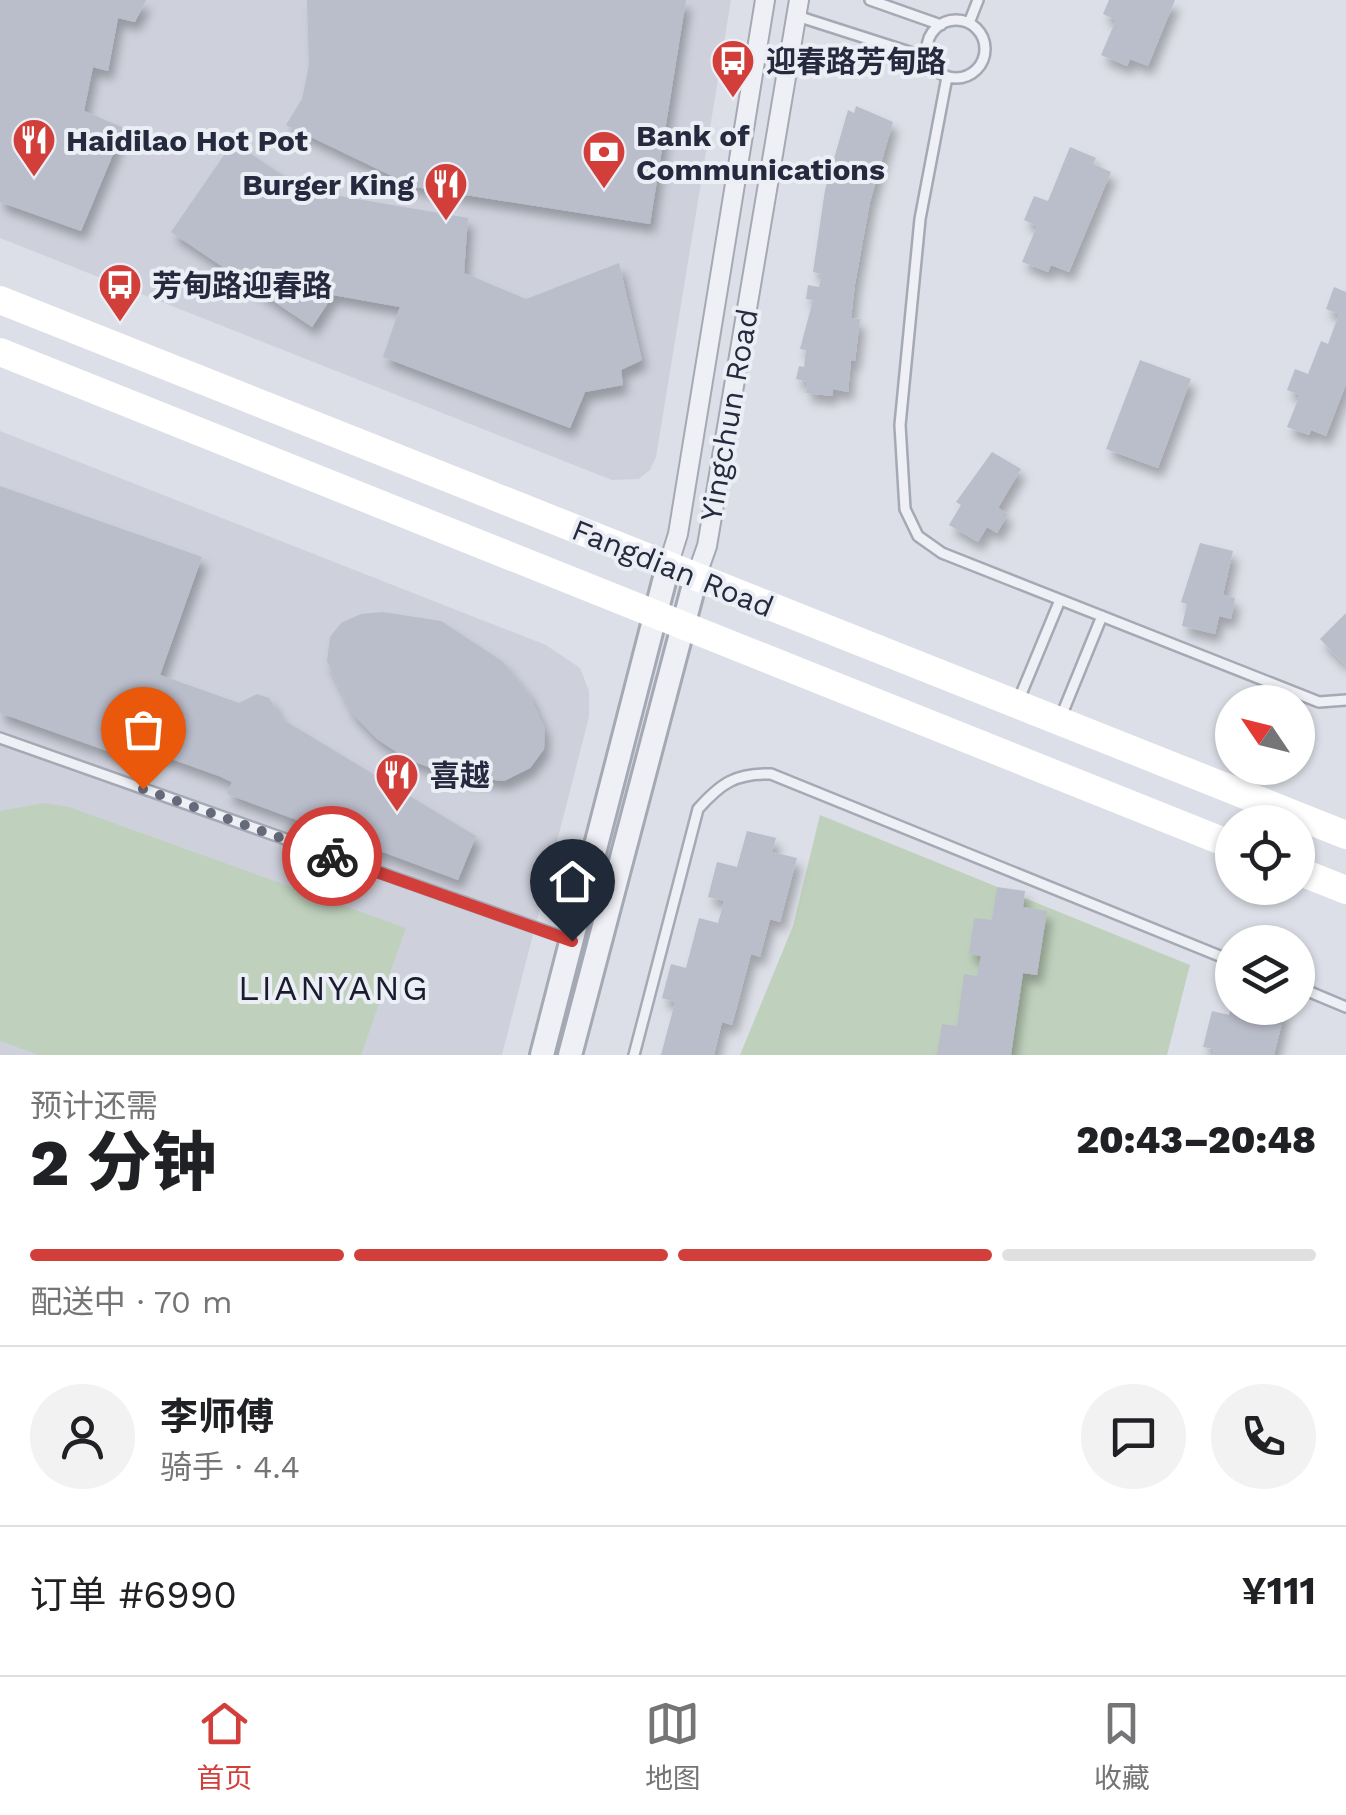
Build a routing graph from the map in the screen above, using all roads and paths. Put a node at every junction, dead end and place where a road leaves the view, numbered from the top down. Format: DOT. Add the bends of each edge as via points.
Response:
graph roads {
  1 [pos="766,0"];
  2 [pos="870,0"];
  3 [pos="978,0"];
  4 [pos="798,8"];
  5 [pos="969,23"];
  6 [pos="941,24"];
  7 [pos="928,58"];
  8 [pos="948,77"];
  9 [pos="0,300"];
  10 [pos="0,352"];
  11 [pos="668,566"];
  12 [pos="696,577"];
  13 [pos="1060,600"];
  14 [pos="656,615"];
  15 [pos="1102,616"];
  16 [pos="683,626"];
  17 [pos="1346,700"];
  18 [pos="1017,704"];
  19 [pos="1060,721"];
  20 [pos="0,738"];
  21 [pos="1346,835"];
  22 [pos="1215,838"];
  23 [pos="1315,878"];
  24 [pos="1346,890"];
  25 [pos="572,941"];
  26 [pos="1215,954"];
  27 [pos="1315,994"];
  28 [pos="1346,1007"];
  29 [pos="542,1055"];
  30 [pos="570,1055"];
  31 [pos="634,1055"];
  1 -- 11 [label="street, Yingchun Road"];
  2 -- 6 [label="lane"];
  3 -- 5 [label="lane"];
  4 -- 7 [label="lane"];
  4 -- 12 [label="street, Yingchun Road" via="711,526"];
  5 -- 6 [label="lane"];
  5 -- 8 [label="lane" via="982,37 984,56 974,72"];
  6 -- 7 [label="lane" via="929,39"];
  7 -- 8 [label="lane"];
  8 -- 13 [label="lane" via="920,219 900,425 905,508 918,536 942,553"];
  9 -- 11 [label="main road, Fangdian Road"];
  10 -- 14 [label="main road, Fangdian Road"];
  11 -- 12 [label="main road, Fangdian Road"];
  11 -- 14 [label="street, Yingchun Road"];
  12 -- 16 [label="street, Yingchun Road"];
  12 -- 18 [label="main road, Fangdian Road"];
  13 -- 15 [label="lane"];
  13 -- 18 [label="lane"];
  14 -- 16 [label="main road, Fangdian Road"];
  14 -- 25 [label="street, Yingchun Road"];
  15 -- 17 [label="lane" via="1319,702"];
  15 -- 19 [label="lane"];
  16 -- 22 [label="main road, Fangdian Road"];
  16 -- 30 [label="street, Yingchun Road"];
  18 -- 19 [label="main road, Fangdian Road"];
  19 -- 21 [label="main road, Fangdian Road"];
  20 -- 25 [label="lane"];
  23 -- 24 [label="main road"];
  25 -- 29 [label="street, Yingchun Road"];
  26 -- 31 [label="lane" via="771,774 742,774 717,787 698,809"];
  27 -- 28 [label="lane"];
}
